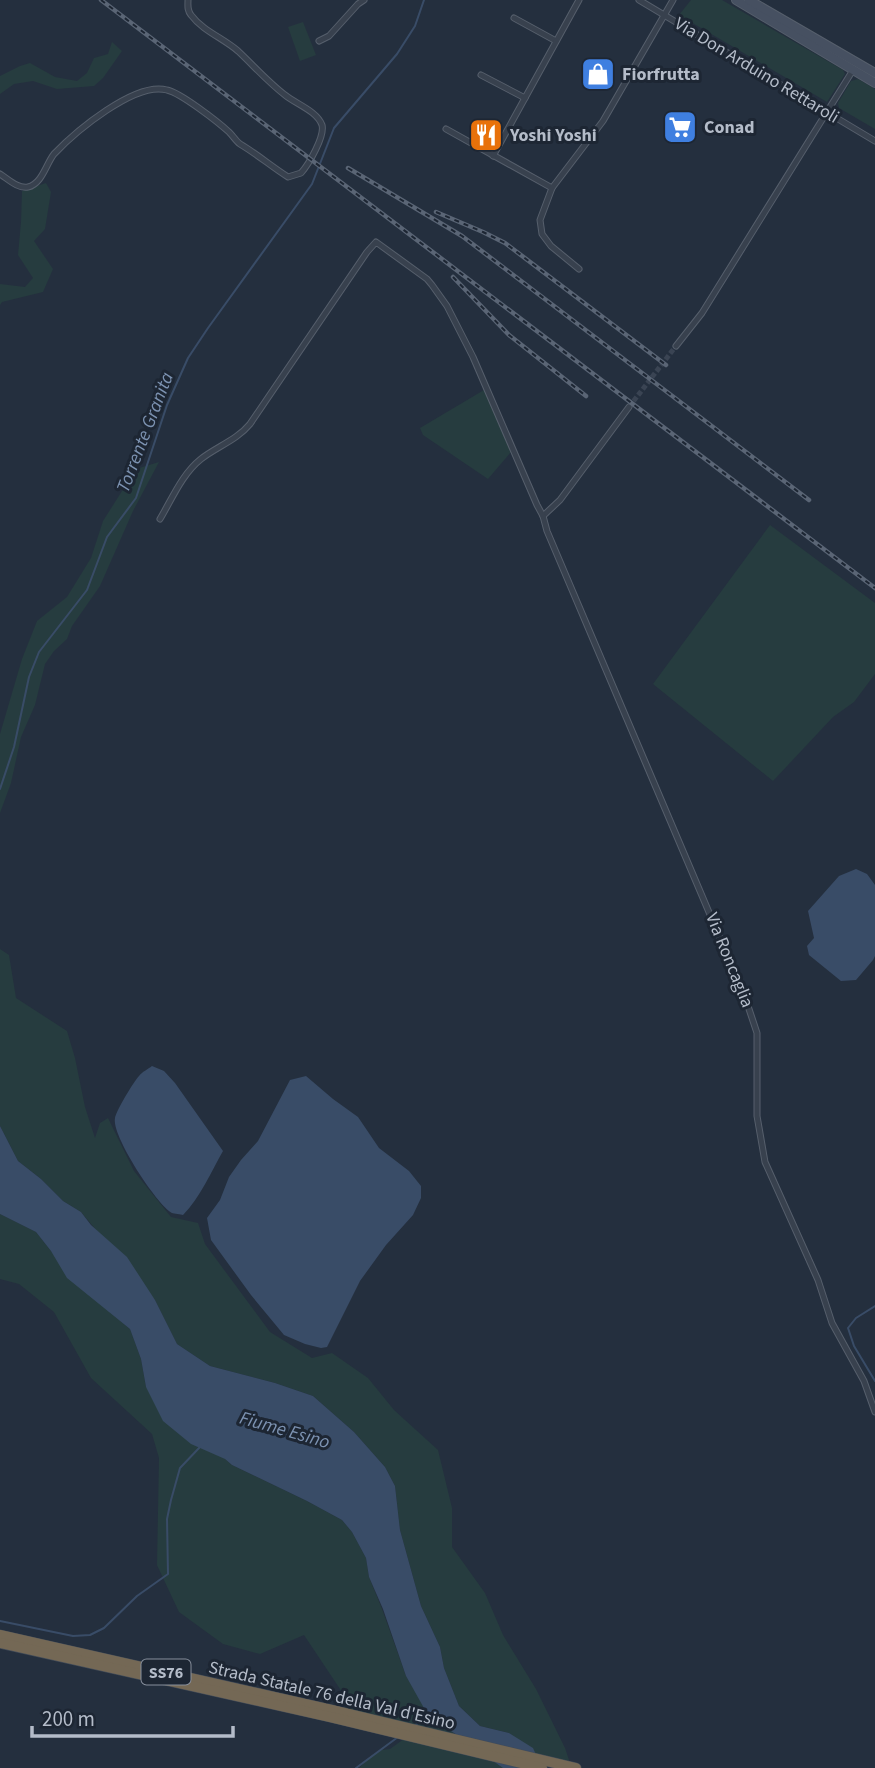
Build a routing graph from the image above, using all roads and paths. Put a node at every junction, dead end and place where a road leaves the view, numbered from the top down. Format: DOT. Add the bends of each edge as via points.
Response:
graph roads {
  1 [pos="188,0"];
  2 [pos="364,0"];
  3 [pos="579,0"];
  4 [pos="639,0"];
  5 [pos="736,0"];
  6 [pos="749,0"];
  7 [pos="673,1"];
  8 [pos="664,16"];
  9 [pos="514,18"];
  10 [pos="319,41"];
  11 [pos="556,41"];
  12 [pos="853,70"];
  13 [pos="875,73"];
  14 [pos="481,75"];
  15 [pos="875,83"];
  16 [pos="525,98"];
  17 [pos="827,111"];
  18 [pos="446,130"];
  19 [pos="875,141"];
  20 [pos="493,156"];
  21 [pos="0,174"];
  22 [pos="552,188"];
  23 [pos="579,269"];
  24 [pos="676,346"];
  25 [pos="629,407"];
  26 [pos="543,516"];
  27 [pos="160,519"];
  28 [pos="875,1412"];
  29 [pos="0,1635"];
  30 [pos="0,1643"];
  31 [pos="331,1714"];
  32 [pos="541,1768"];
  33 [pos="576,1768"];
  1 -- 21 [label="street" via="190,14 197,21 318,118 322,136 301,173 288,177 180,96 157,89 124,100 89,124 54,155 36,184 22,187"];
  2 -- 10 [label="street" via="329,37"];
  3 -- 11 [label="street"];
  4 -- 8 [label="street, Via Don Arduino Rettaroli"];
  5 -- 12 [label="main road"];
  6 -- 13 [label="main road"];
  7 -- 8 [label="street"];
  8 -- 17 [label="street, Via Don Arduino Rettaroli"];
  8 -- 22 [label="street" via="603,121"];
  9 -- 11 [label="street"];
  11 -- 16 [label="street"];
  12 -- 15 [label="main road"];
  12 -- 17 [label="street"];
  14 -- 16 [label="street"];
  16 -- 20 [label="street"];
  17 -- 19 [label="street, Via Don Arduino Rettaroli"];
  17 -- 24 [label="street" via="702,313"];
  18 -- 20 [label="street"];
  20 -- 22 [label="street"];
  22 -- 23 [label="street" via="540,220 542,234"];
  25 -- 26 [label="street"];
  26 -- 27 [label="street, Via Roncaglia" via="447,306 427,279 376,242 250,424 192,467"];
  26 -- 28 [label="street, Via Roncaglia" via="745,997 757,1033 757,1116 765,1162 818,1280 832,1323 864,1381"];
  29 -- 31 [label="highway, Strada Statale 76 della Val d'Esino / SS76"];
  30 -- 31 [label="highway, Strada Statale 76 della Val d'Esino / SS76"];
  31 -- 32 [label="highway, Strada Statale 76 della Val d'Esino / SS76"];
  31 -- 33 [label="highway, Strada Statale 76 della Val d'Esino / SS76"];
}
